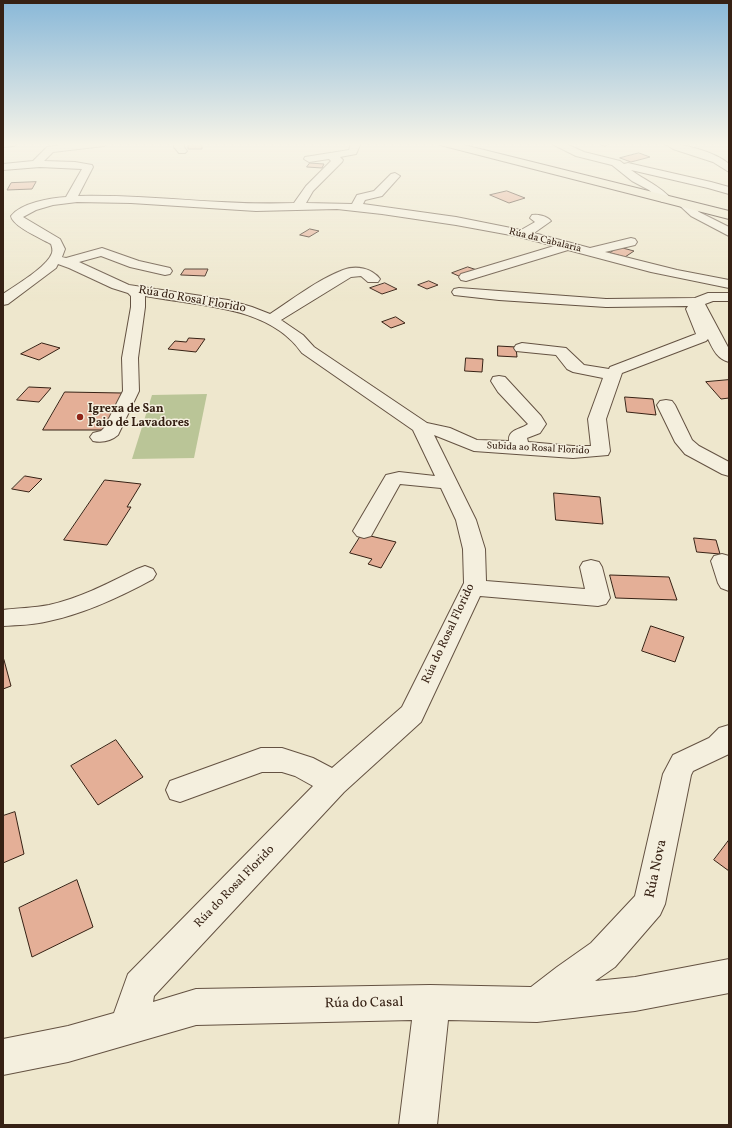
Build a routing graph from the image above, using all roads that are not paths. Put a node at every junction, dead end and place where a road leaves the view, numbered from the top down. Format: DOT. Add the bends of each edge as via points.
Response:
graph roads {
  1 [pos="72,196"];
  2 [pos="305,196"];
  3 [pos="369,196"];
  4 [pos="649,196"];
  5 [pos="661,196"];
  6 [pos="70,200"];
  7 [pos="666,200"];
  8 [pos="684,204"];
  9 [pos="358,208"];
  10 [pos="298,210"];
  11 [pos="3,215"];
  12 [pos="729,215"];
  13 [pos="17,216"];
  14 [pos="344,218"];
  15 [pos="536,218"];
  16 [pos="729,232"];
  17 [pos="523,234"];
  18 [pos="631,242"];
  19 [pos="566,246"];
  20 [pos="589,252"];
  21 [pos="61,261"];
  22 [pos="165,271"];
  23 [pos="466,278"];
  24 [pos="373,279"];
  25 [pos="729,284"];
  26 [pos="133,290"];
  27 [pos="459,292"];
  28 [pos="729,297"];
  29 [pos="3,301"];
  30 [pos="697,302"];
  31 [pos="272,319"];
  32 [pos="522,348"];
  33 [pos="729,357"];
  34 [pos="614,374"];
  35 [pos="499,381"];
  36 [pos="666,405"];
  37 [pos="421,427"];
  38 [pos="99,437"];
  39 [pos="519,447"];
  40 [pos="729,470"];
  41 [pos="448,483"];
  42 [pos="364,531"];
  43 [pos="722,561"];
  44 [pos="591,567"];
  45 [pos="145,574"];
  46 [pos="729,584"];
  47 [pos="472,588"];
  48 [pos="3,618"];
  49 [pos="729,736"];
  50 [pos="334,783"];
  51 [pos="180,790"];
  52 [pos="729,976"];
  53 [pos="430,1002"];
  54 [pos="537,1005"];
  55 [pos="128,1026"];
  56 [pos="3,1057"];
  57 [pos="418,1125"];
  1 -- 6 [label="street"];
  2 -- 10 [label="street"];
  3 -- 9 [label="street" via="361,197"];
  4 -- 7 [label="main road"];
  5 -- 7 [label="street"];
  6 -- 10 [label="street, Rúa da Cabalaria" via="119,198"];
  6 -- 13 [label="street, Rúa da Cabalaria" via="32,206"];
  7 -- 8 [label="main road"];
  8 -- 12 [label="main road"];
  8 -- 16 [label="street" via="695,214"];
  9 -- 10 [label="street, Rúa da Cabalaria"];
  9 -- 14 [label="street"];
  9 -- 17 [label="street, Rúa da Cabalaria" via="455,221"];
  11 -- 13 [label="street"];
  13 -- 21 [label="street" via="22,223 56,242"];
  15 -- 17 [label="street" via="545,221"];
  17 -- 19 [label="street, Rúa da Cabalaria"];
  18 -- 20 [label="street"];
  19 -- 20 [label="street, Rúa da Cabalaria"];
  19 -- 23 [label="street"];
  20 -- 25 [label="street, Rúa da Cabalaria" via="700,280"];
  21 -- 22 [label="street" via="102,252"];
  21 -- 26 [label="street, Rúa do Rosal Florido"];
  21 -- 29 [label="street"];
  24 -- 31 [label="street" via="366,273 348,273"];
  26 -- 31 [label="street, Rúa do Rosal Florido" via="232,305 251,309"];
  26 -- 38 [label="street" via="138,296 138,306 130,358 130,391 112,431"];
  27 -- 30 [label="street" via="606,303"];
  28 -- 30 [label="street" via="701,298"];
  30 -- 33 [label="street" via="721,350"];
  30 -- 34 [label="street" via="694,309 704,334 701,338 616,370"];
  31 -- 37 [label="street, Rúa do Rosal Florido" via="302,340 308,350"];
  32 -- 34 [label="street" via="560,351 579,369"];
  34 -- 39 [label="street, Subida ao Rosal Florido" via="597,419 601,451 573,452"];
  35 -- 39 [label="street" via="537,424 532,430 518,436"];
  36 -- 40 [label="street" via="684,442 692,450"];
  37 -- 39 [label="street, Subida ao Rosal Florido" via="444,432 474,445"];
  37 -- 41 [label="street, Rúa do Rosal Florido"];
  41 -- 42 [label="street" via="393,479"];
  41 -- 47 [label="street, Rúa do Rosal Florido" via="466,520 474,549 475,583"];
  43 -- 46 [label="street"];
  44 -- 47 [label="street" via="598,598"];
  45 -- 48 [label="street" via="86,602 48,613"];
  47 -- 50 [label="street, Rúa do Rosal Florido" via="412,714"];
  49 -- 54 [label="street, Rúa Nova" via="719,746 683,763 677,774 649,904 603,955"];
  50 -- 51 [label="street" via="303,766 282,760 261,760"];
  50 -- 55 [label="street, Rúa do Rosal Florido" via="140,986"];
  52 -- 54 [label="street, Rúa do Casal" via="635,994"];
  53 -- 54 [label="street, Rúa do Casal"];
  53 -- 55 [label="street, Rúa do Casal" via="196,1007"];
  53 -- 57 [label="street"];
  55 -- 56 [label="street, Rúa do Casal" via="68,1044"];
}
